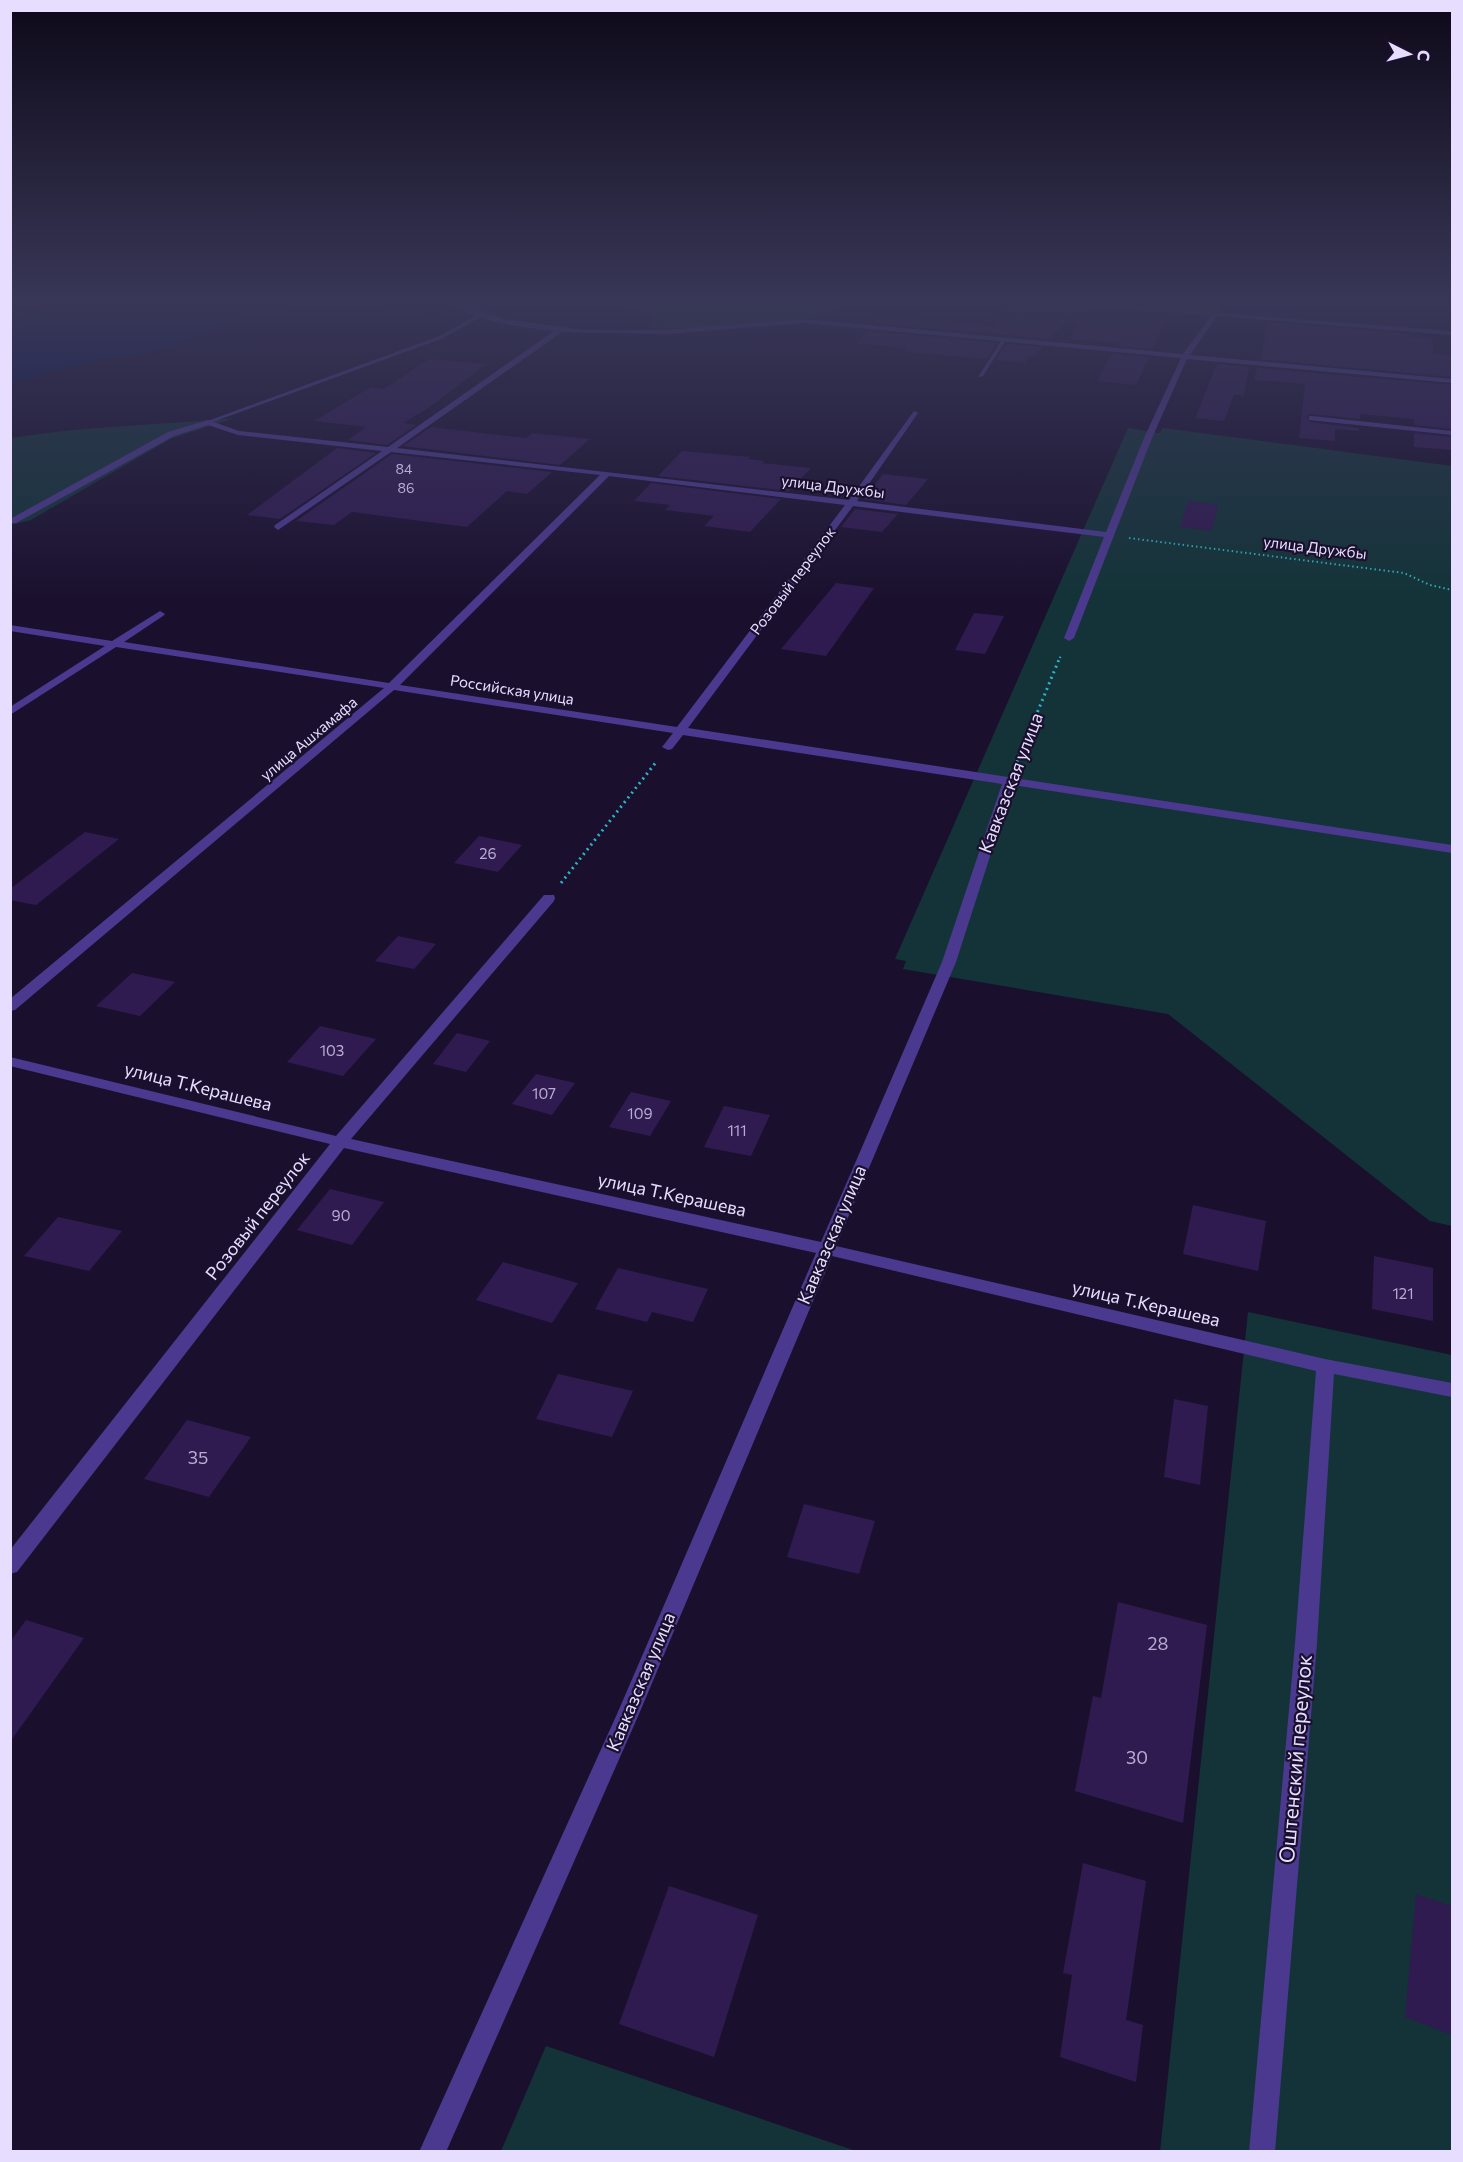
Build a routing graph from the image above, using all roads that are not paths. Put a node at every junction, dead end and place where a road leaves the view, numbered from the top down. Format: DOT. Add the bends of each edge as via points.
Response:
graph roads {
  1 [pos="263,402"];
  2 [pos="457,402"];
  3 [pos="1164,402"];
  4 [pos="914,413"];
  5 [pos="1312,418"];
  6 [pos="208,422"];
  7 [pos="1452,433"];
  8 [pos="388,450"];
  9 [pos="607,473"];
  10 [pos="852,502"];
  11 [pos="13,521"];
  12 [pos="278,527"];
  13 [pos="1110,535"];
  14 [pos="160,614"];
  15 [pos="10,628"];
  16 [pos="1069,638"];
  17 [pos="114,644"];
  18 [pos="392,687"];
  19 [pos="10,712"];
  20 [pos="681,731"];
  21 [pos="668,747"];
  22 [pos="1009,781"];
  23 [pos="1452,849"];
  24 [pos="549,898"];
  25 [pos="10,1007"];
  26 [pos="10,1061"];
  27 [pos="340,1142"];
  28 [pos="825,1249"];
  29 [pos="1324,1366"];
  30 [pos="1452,1390"];
  31 [pos="10,1566"];
  32 [pos="432,2151"];
  33 [pos="1262,2151"];
  1 -- 6 [label="lane"];
  2 -- 8 [label="street"];
  3 -- 13 [label="street"];
  4 -- 10 [label="street, Розовый переулок"];
  5 -- 7 [label="street"];
  6 -- 8 [label="street, улица Дружбы" via="238,433"];
  6 -- 11 [label="street" via="171,434"];
  8 -- 9 [label="street, улица Дружбы"];
  8 -- 12 [label="street"];
  9 -- 10 [label="street, улица Дружбы"];
  9 -- 18 [label="street, улица Ашхамафа"];
  10 -- 13 [label="street, улица Дружбы"];
  10 -- 20 [label="street, Розовый переулок"];
  13 -- 16 [label="street"];
  14 -- 17 [label="street"];
  15 -- 17 [label="street, Российская улица"];
  17 -- 18 [label="street, Российская улица"];
  17 -- 19 [label="street"];
  18 -- 20 [label="street, Российская улица"];
  18 -- 25 [label="street, улица Ашхамафа"];
  20 -- 21 [label="street, Розовый переулок"];
  20 -- 22 [label="street, Российская улица"];
  22 -- 23 [label="street, Российская улица"];
  22 -- 28 [label="street, Кавказcкая улица" via="949,962"];
  24 -- 27 [label="street, Розовый переулок"];
  26 -- 27 [label="street, улица Т.Керашева"];
  27 -- 28 [label="street, улица Т.Керашева"];
  27 -- 31 [label="street, Розовый переулок"];
  28 -- 29 [label="street, улица Т.Керашева"];
  28 -- 32 [label="street, Кавказcкая улица" via="628,1714"];
  29 -- 30 [label="street, улица Т.Керашева"];
  29 -- 33 [label="street, Оштенский переулок" via="1306,1643"];
}
